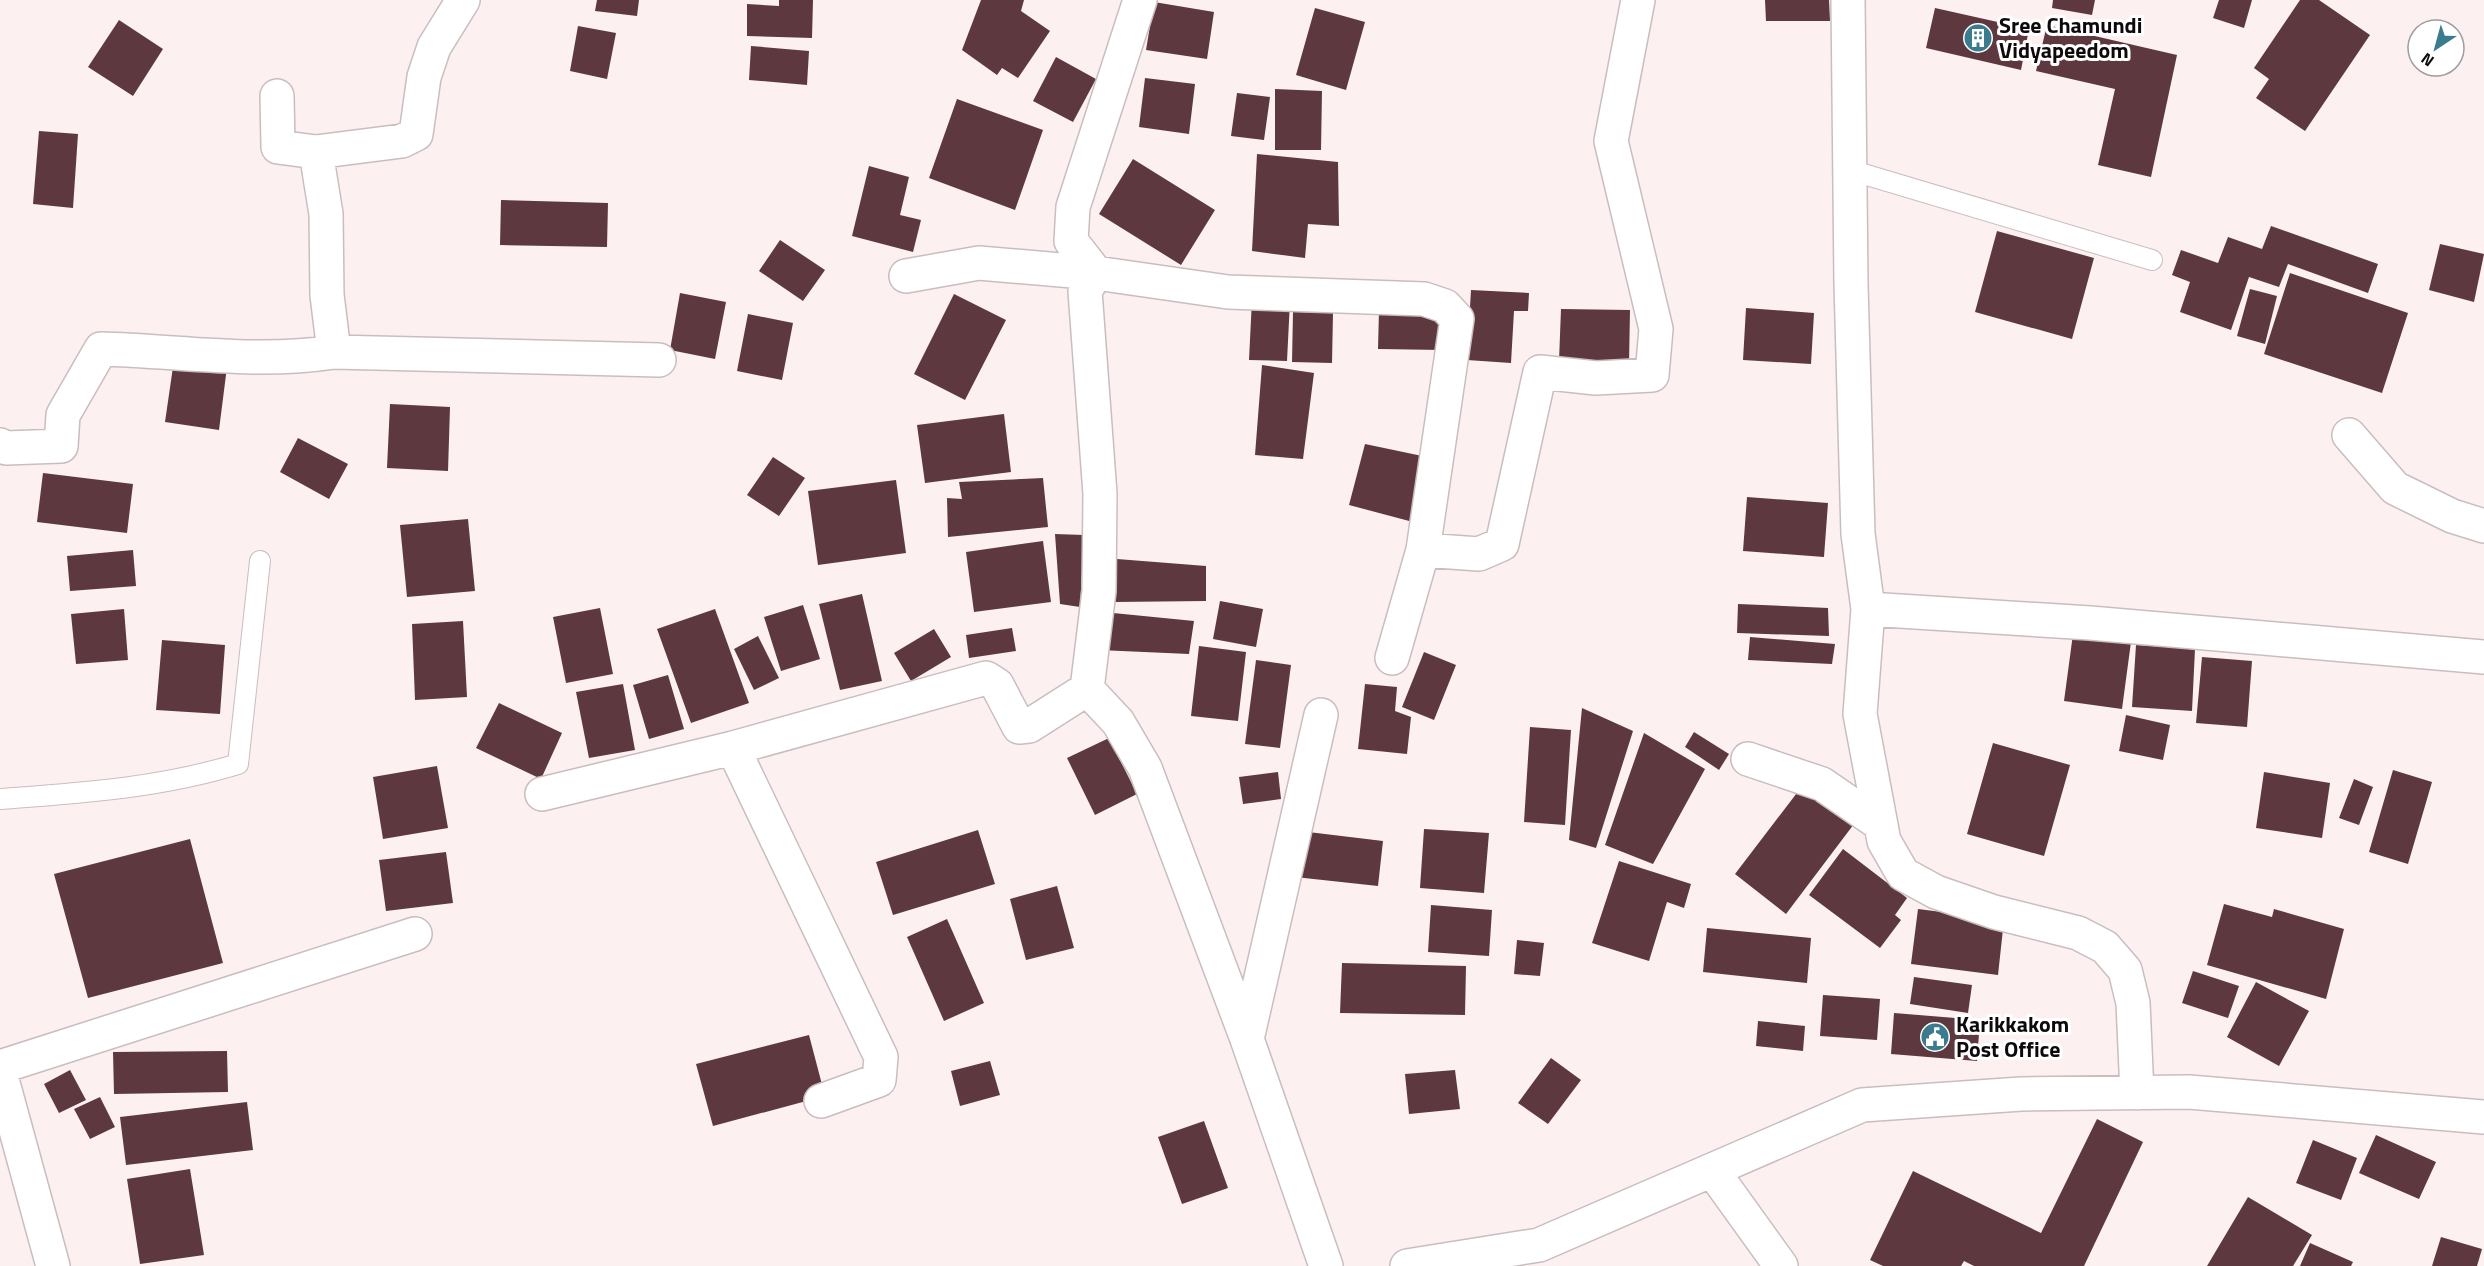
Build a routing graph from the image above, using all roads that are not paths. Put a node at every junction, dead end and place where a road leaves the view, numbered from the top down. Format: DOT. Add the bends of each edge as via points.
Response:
graph roads {
  1 [pos="463,0"];
  2 [pos="1140,0"];
  3 [pos="1638,0"];
  4 [pos="1848,0"];
  5 [pos="277,96"];
  6 [pos="316,152"];
  7 [pos="1850,170"];
  8 [pos="2152,260"];
  9 [pos="1096,273"];
  10 [pos="906,276"];
  11 [pos="334,352"];
  12 [pos="659,360"];
  13 [pos="2349,435"];
  14 [pos="0,445"];
  15 [pos="2484,526"];
  16 [pos="1423,550"];
  17 [pos="260,561"];
  18 [pos="1868,609"];
  19 [pos="2484,657"];
  20 [pos="1392,658"];
  21 [pos="1087,688"];
  22 [pos="1320,715"];
  23 [pos="733,748"];
  24 [pos="1748,759"];
  25 [pos="542,794"];
  26 [pos="0,799"];
  27 [pos="1880,824"];
  28 [pos="415,934"];
  29 [pos="1247,1039"];
  30 [pos="0,1067"];
  31 [pos="0,1072"];
  32 [pos="2137,1093"];
  33 [pos="821,1101"];
  34 [pos="2484,1117"];
  35 [pos="1712,1170"];
  36 [pos="53,1266"];
  37 [pos="1326,1266"];
  38 [pos="1407,1266"];
  39 [pos="1781,1266"];
  1 -- 6 [label="street" via="434,47 424,77 416,134 402,141"];
  2 -- 9 [label="street" via="1073,207 1071,241"];
  3 -- 16 [label="street" via="1611,141 1656,329 1652,375 1596,378 1540,372 1502,544 1479,554"];
  4 -- 7 [label="street"];
  5 -- 6 [label="street" via="278,147"];
  6 -- 11 [label="street" via="326,214 327,295"];
  7 -- 8 [label="lane"];
  7 -- 18 [label="street" via="1858,534"];
  9 -- 10 [label="street" via="979,263"];
  9 -- 16 [label="street" via="1228,292 1424,299 1445,306 1457,319"];
  9 -- 21 [label="street" via="1085,291 1100,494 1098,591"];
  11 -- 12 [label="street"];
  11 -- 14 [label="street" via="298,358 241,359 101,349 63,415 61,446"];
  13 -- 15 [label="street" via="2395,488 2452,516"];
  16 -- 20 [label="street"];
  17 -- 26 [label="lane" via="238,764 193,778 120,789"];
  18 -- 19 [label="street" via="2090,623"];
  18 -- 27 [label="street" via="1860,714"];
  21 -- 23 [label="street" via="1029,726 1018,727 997,685 986,678"];
  21 -- 29 [label="street" via="1118,722 1145,768"];
  22 -- 29 [label="street"];
  23 -- 25 [label="street"];
  23 -- 33 [label="street" via="881,1057 879,1080"];
  24 -- 27 [label="street" via="1822,784"];
  27 -- 32 [label="street" via="1884,841 1903,874 1911,879 1994,912 2078,933 2105,947 2125,970 2133,1003"];
  28 -- 30 [label="street"];
  29 -- 37 [label="street"];
  31 -- 36 [label="street"];
  32 -- 34 [label="street" via="2189,1092"];
  32 -- 35 [label="street" via="2020,1094 1862,1104"];
  35 -- 38 [label="street" via="1539,1245"];
  35 -- 39 [label="street"];
}
